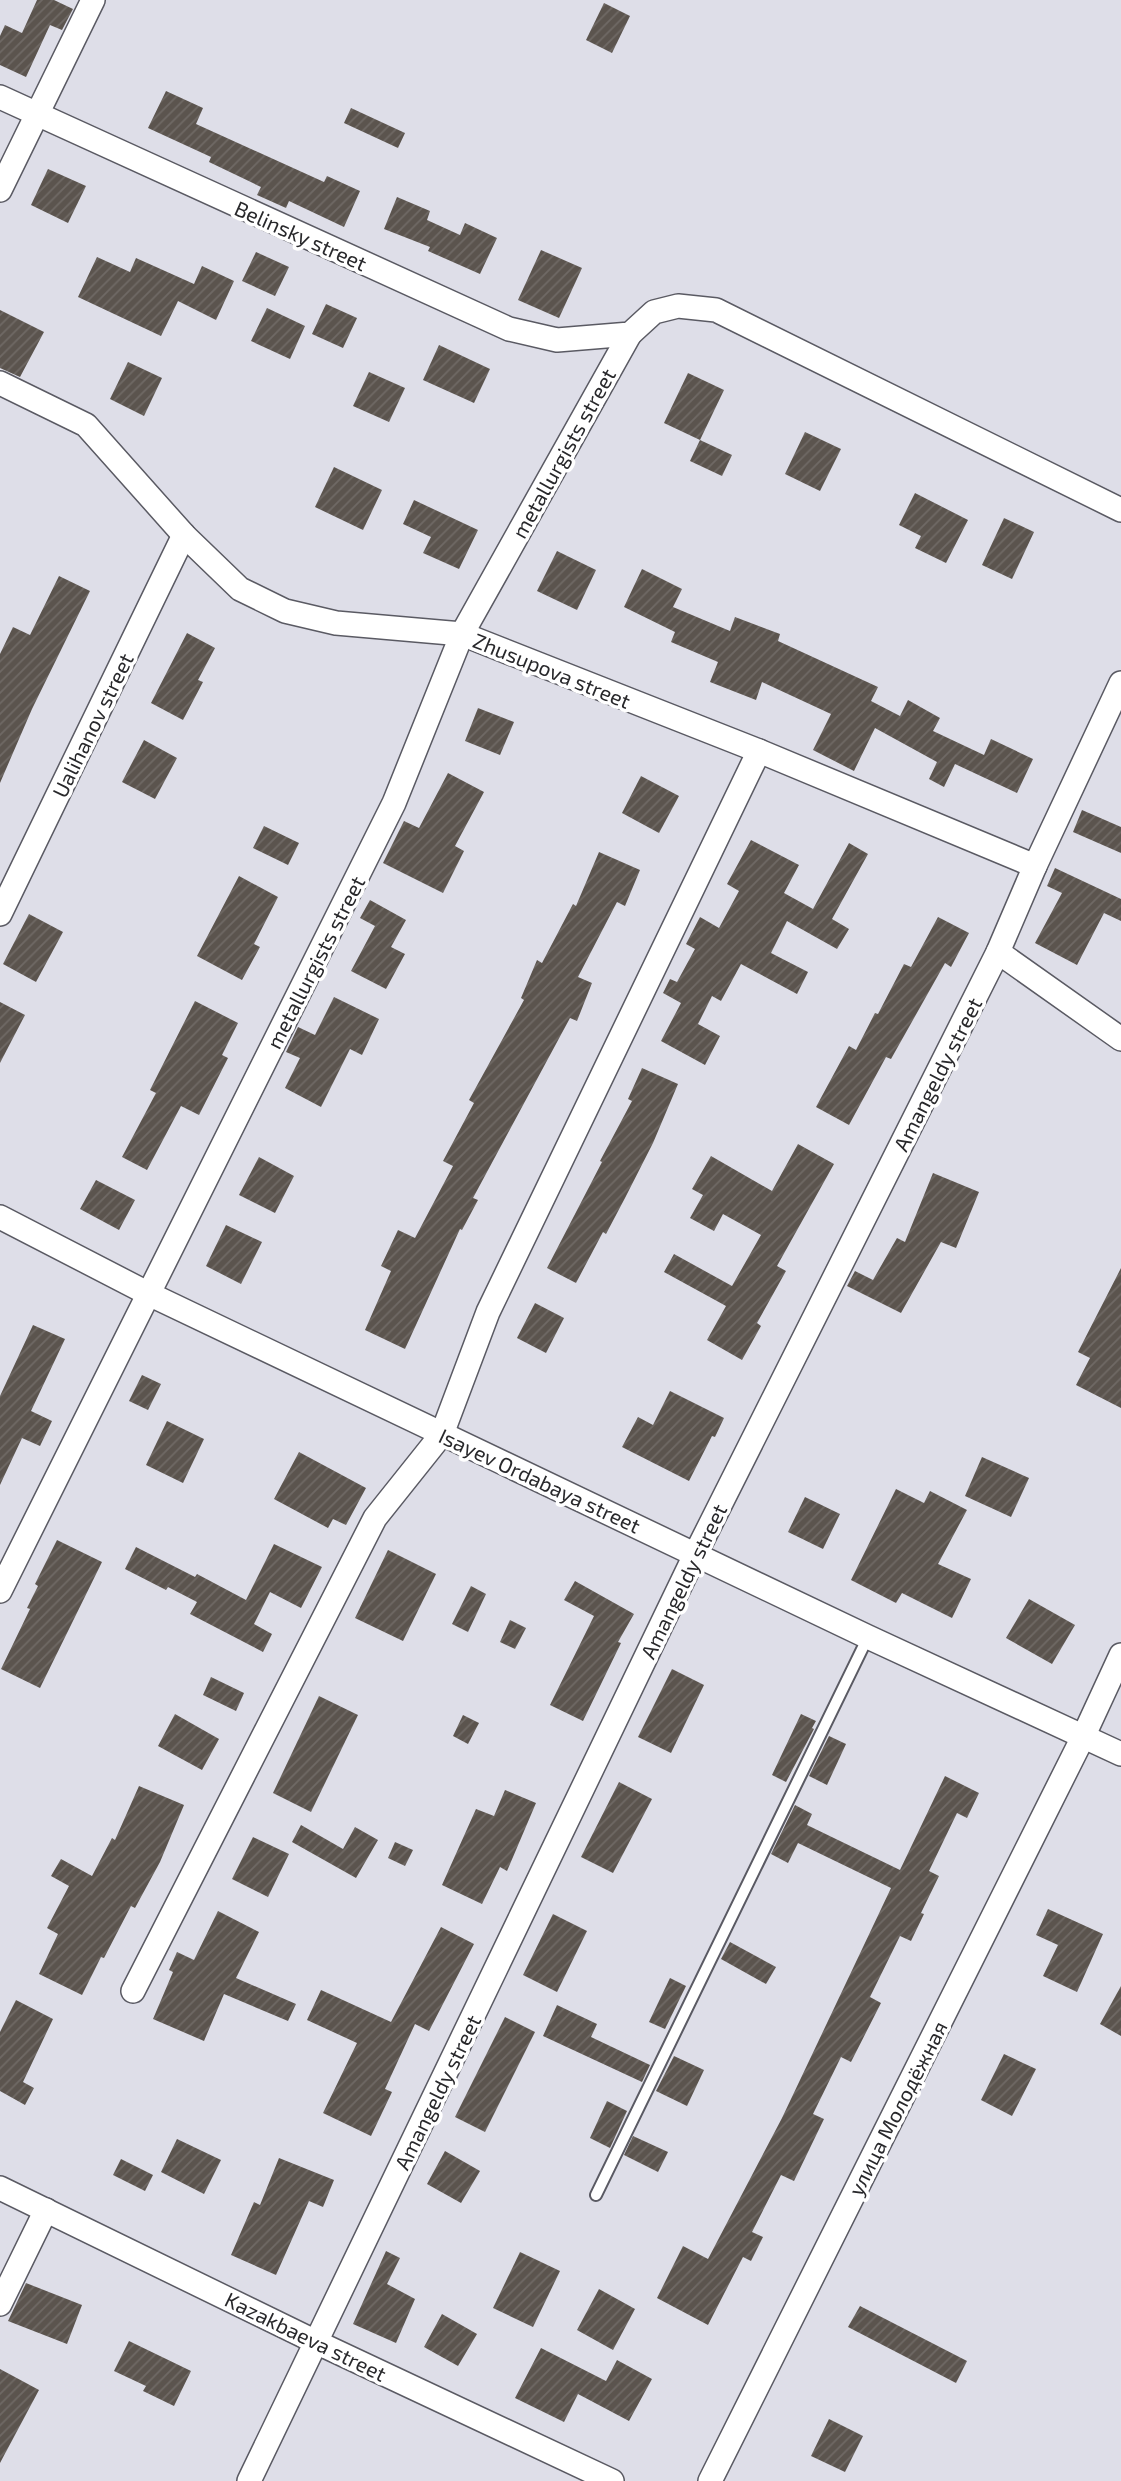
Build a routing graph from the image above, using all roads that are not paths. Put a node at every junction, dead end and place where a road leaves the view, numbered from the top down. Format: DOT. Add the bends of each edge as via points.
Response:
graph roads {
  1 [pos="93,0"];
  2 [pos="0,97"];
  3 [pos="38,116"];
  4 [pos="0,190"];
  5 [pos="620,335"];
  6 [pos="0,383"];
  7 [pos="1121,510"];
  8 [pos="184,535"];
  9 [pos="462,634"];
  10 [pos="1121,683"];
  11 [pos="759,751"];
  12 [pos="1035,866"];
  13 [pos="0,914"];
  14 [pos="998,952"];
  15 [pos="1121,1039"];
  16 [pos="0,1217"];
  17 [pos="149,1294"];
  18 [pos="442,1434"];
  19 [pos="696,1553"];
  20 [pos="0,1591"];
  21 [pos="868,1637"];
  22 [pos="1121,1655"];
  23 [pos="1084,1735"];
  24 [pos="1121,1754"];
  25 [pos="132,1991"];
  26 [pos="0,2188"];
  27 [pos="596,2195"];
  28 [pos="46,2210"];
  29 [pos="0,2304"];
  30 [pos="316,2342"];
  31 [pos="249,2481"];
  32 [pos="612,2481"];
  33 [pos="710,2481"];
  1 -- 3 [label="street"];
  2 -- 3 [label="street, Belinsky street"];
  3 -- 4 [label="street"];
  3 -- 5 [label="street, Belinsky street" via="509,329 557,340"];
  5 -- 7 [label="street" via="654,312 678,306 716,310"];
  5 -- 9 [label="street, metallurgists street"];
  6 -- 8 [label="street, Zhusupova street" via="86,425"];
  8 -- 9 [label="street, Zhusupova street" via="240,589 285,611 336,623"];
  8 -- 13 [label="street, Ualihanov street"];
  9 -- 11 [label="street, Zhusupova street"];
  9 -- 17 [label="street, metallurgists street" via="394,803"];
  10 -- 12 [label="street, Amangeldy street"];
  11 -- 12 [label="street, Zhusupova street"];
  11 -- 18 [label="street" via="488,1312"];
  12 -- 14 [label="street, Amangeldy street"];
  14 -- 15 [label="street"];
  14 -- 19 [label="street, Amangeldy street"];
  16 -- 17 [label="street, Isayev Ordabaya street"];
  17 -- 18 [label="street, Isayev Ordabaya street"];
  17 -- 20 [label="street, metallurgists street"];
  18 -- 19 [label="street, Isayev Ordabaya street"];
  18 -- 25 [label="street" via="375,1517"];
  19 -- 21 [label="street, Isayev Ordabaya street"];
  19 -- 30 [label="street, Amangeldy street"];
  21 -- 23 [label="street, Isayev Ordabaya street"];
  21 -- 27 [label="lane"];
  22 -- 23 [label="street, улица Молодёжная"];
  23 -- 24 [label="street, Isayev Ordabaya street"];
  23 -- 33 [label="street, улица Молодёжная"];
  26 -- 28 [label="street, Kazakbaeva street"];
  28 -- 29 [label="street"];
  28 -- 30 [label="street, Kazakbaeva street"];
  30 -- 31 [label="street, Amangeldy street"];
  30 -- 32 [label="street, Kazakbaeva street"];
}
